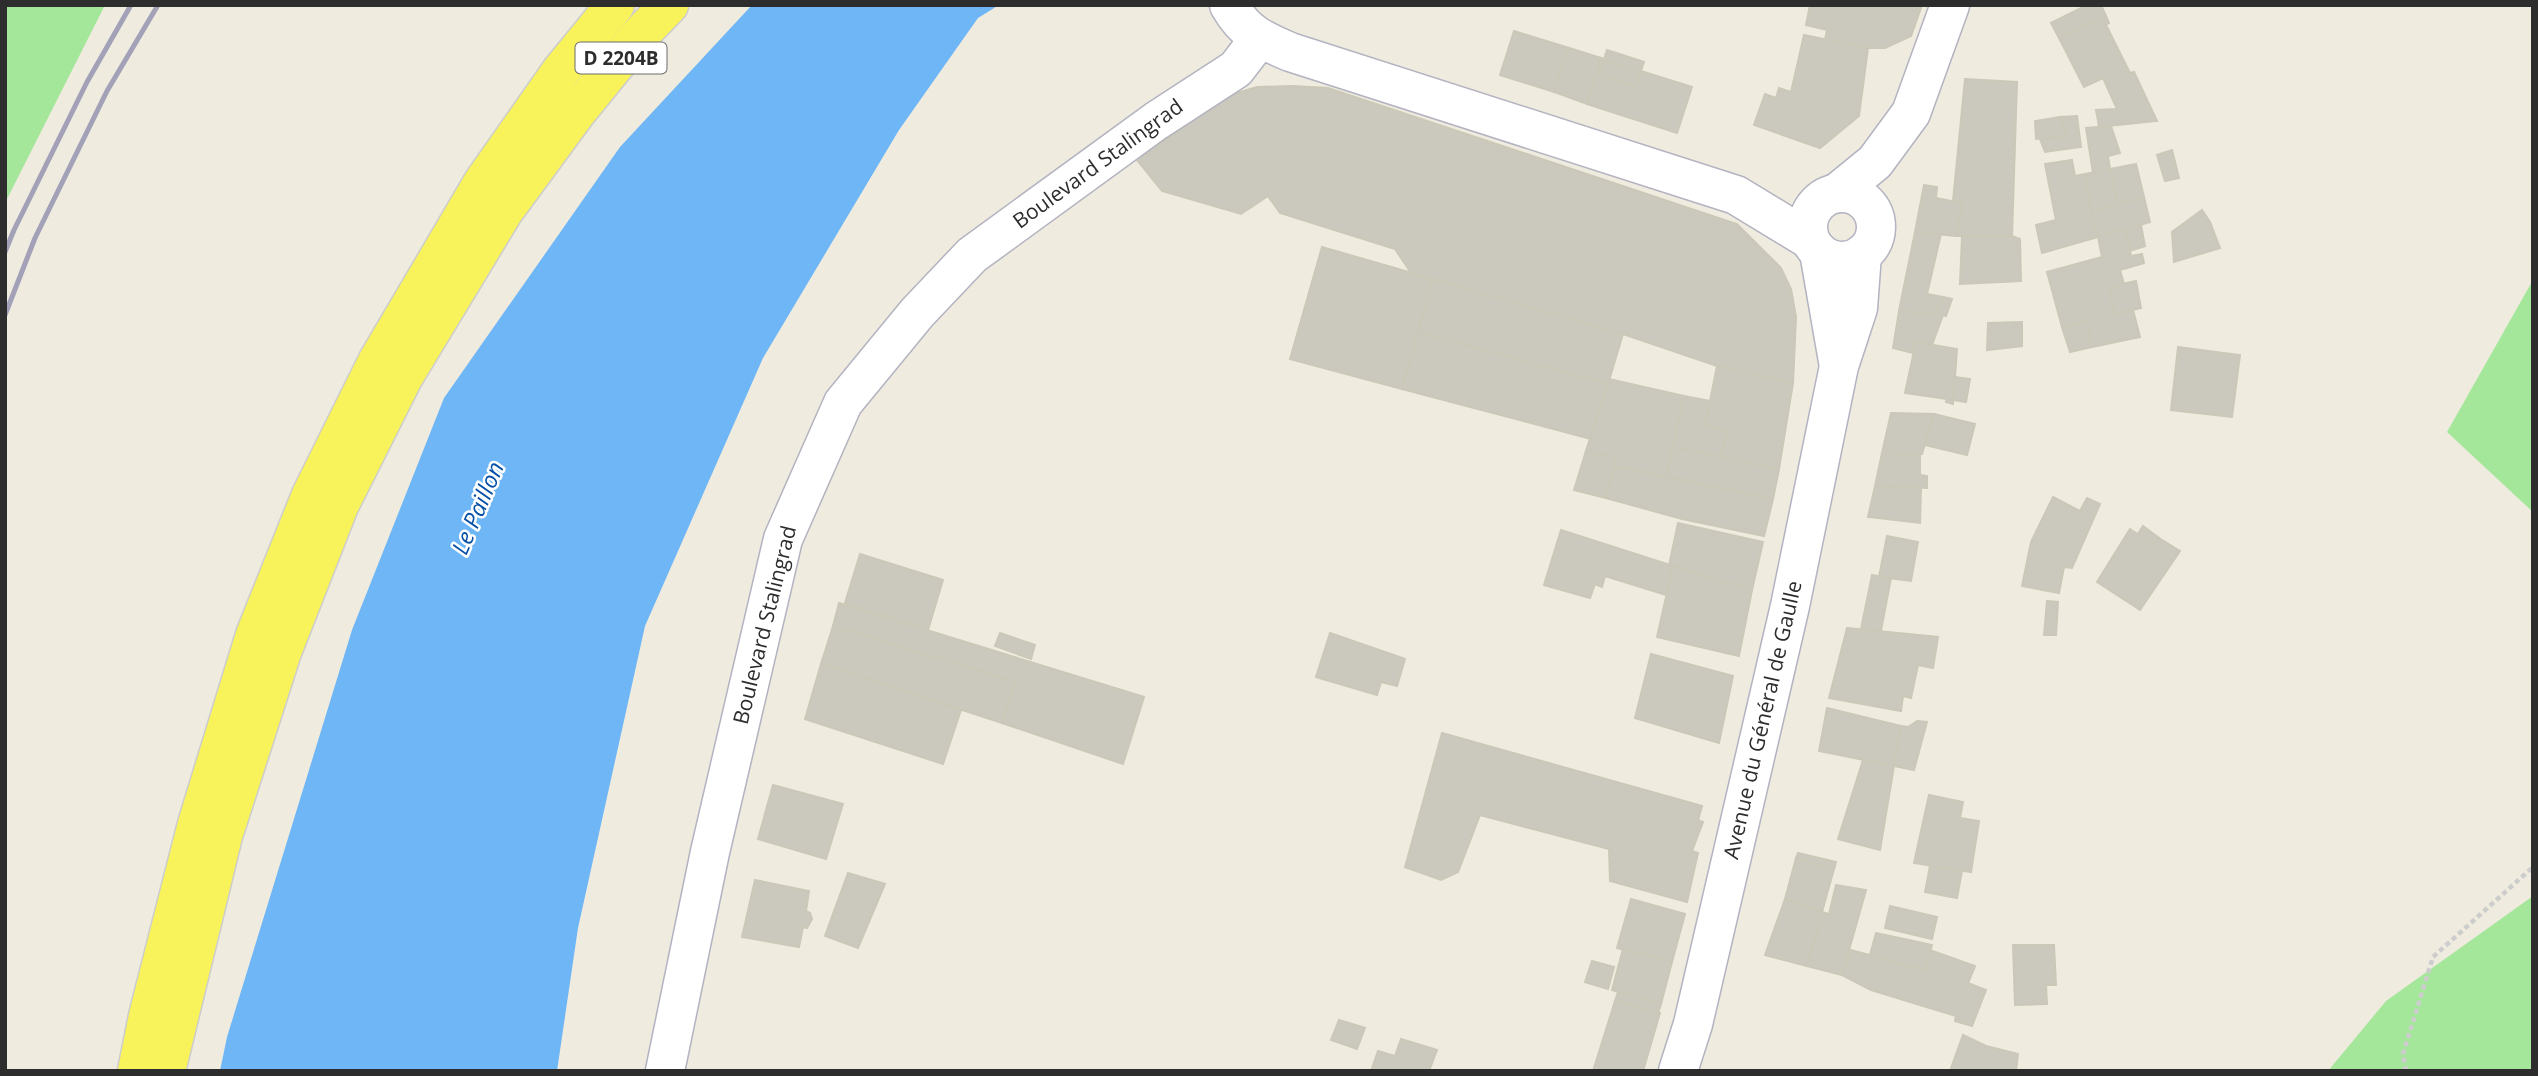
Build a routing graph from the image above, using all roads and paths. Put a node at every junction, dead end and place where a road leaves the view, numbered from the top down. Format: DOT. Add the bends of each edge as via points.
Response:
graph roads {
  1 [pos="615,5"];
  2 [pos="669,5"];
  3 [pos="1229,5"];
  4 [pos="1950,5"];
  5 [pos="1259,39"];
  6 [pos="1911,113"];
  7 [pos="1736,195"];
  8 [pos="1830,195"];
  9 [pos="1872,211"];
  10 [pos="1814,246"];
  11 [pos="1861,254"];
  12 [pos="1839,366"];
  13 [pos="2533,867"];
  14 [pos="137,1071"];
  15 [pos="166,1071"];
  16 [pos="665,1071"];
  17 [pos="1678,1071"];
  18 [pos="2406,1071"];
  1 -- 14 [label="main road, D 2204B" via="561,71 483,182 377,362 311,495 255,635 201,812"];
  2 -- 15 [label="main road, D 2204B" via="576,113 504,211 403,378 339,506 282,652 223,836"];
  3 -- 5 [label="street" via="1238,21"];
  4 -- 6 [label="street"];
  5 -- 7 [label="street"];
  5 -- 16 [label="street, Boulevard Stalingrad" via="1236,69 1156,121 972,255 843,403 783,539"];
  6 -- 8 [label="street" via="1875,162"];
  6 -- 9 [label="street" via="1900,165"];
  7 -- 8 [label="street"];
  7 -- 10 [label="street"];
  8 -- 9 [label="street" via="1857,197"];
  8 -- 10 [label="street" via="1814,206 1809,216 1807,228"];
  9 -- 11 [label="street" via="1874,239"];
  10 -- 11 [label="street" via="1840,261"];
  10 -- 12 [label="street, Avenue du Général de Gaulle"];
  11 -- 12 [label="street, Avenue du Général de Gaulle" via="1858,308"];
  12 -- 17 [label="street, Avenue du Général de Gaulle" via="1790,606 1693,1024"];
  13 -- 18 [label="path" via="2433,957 2403,1054"];
}
